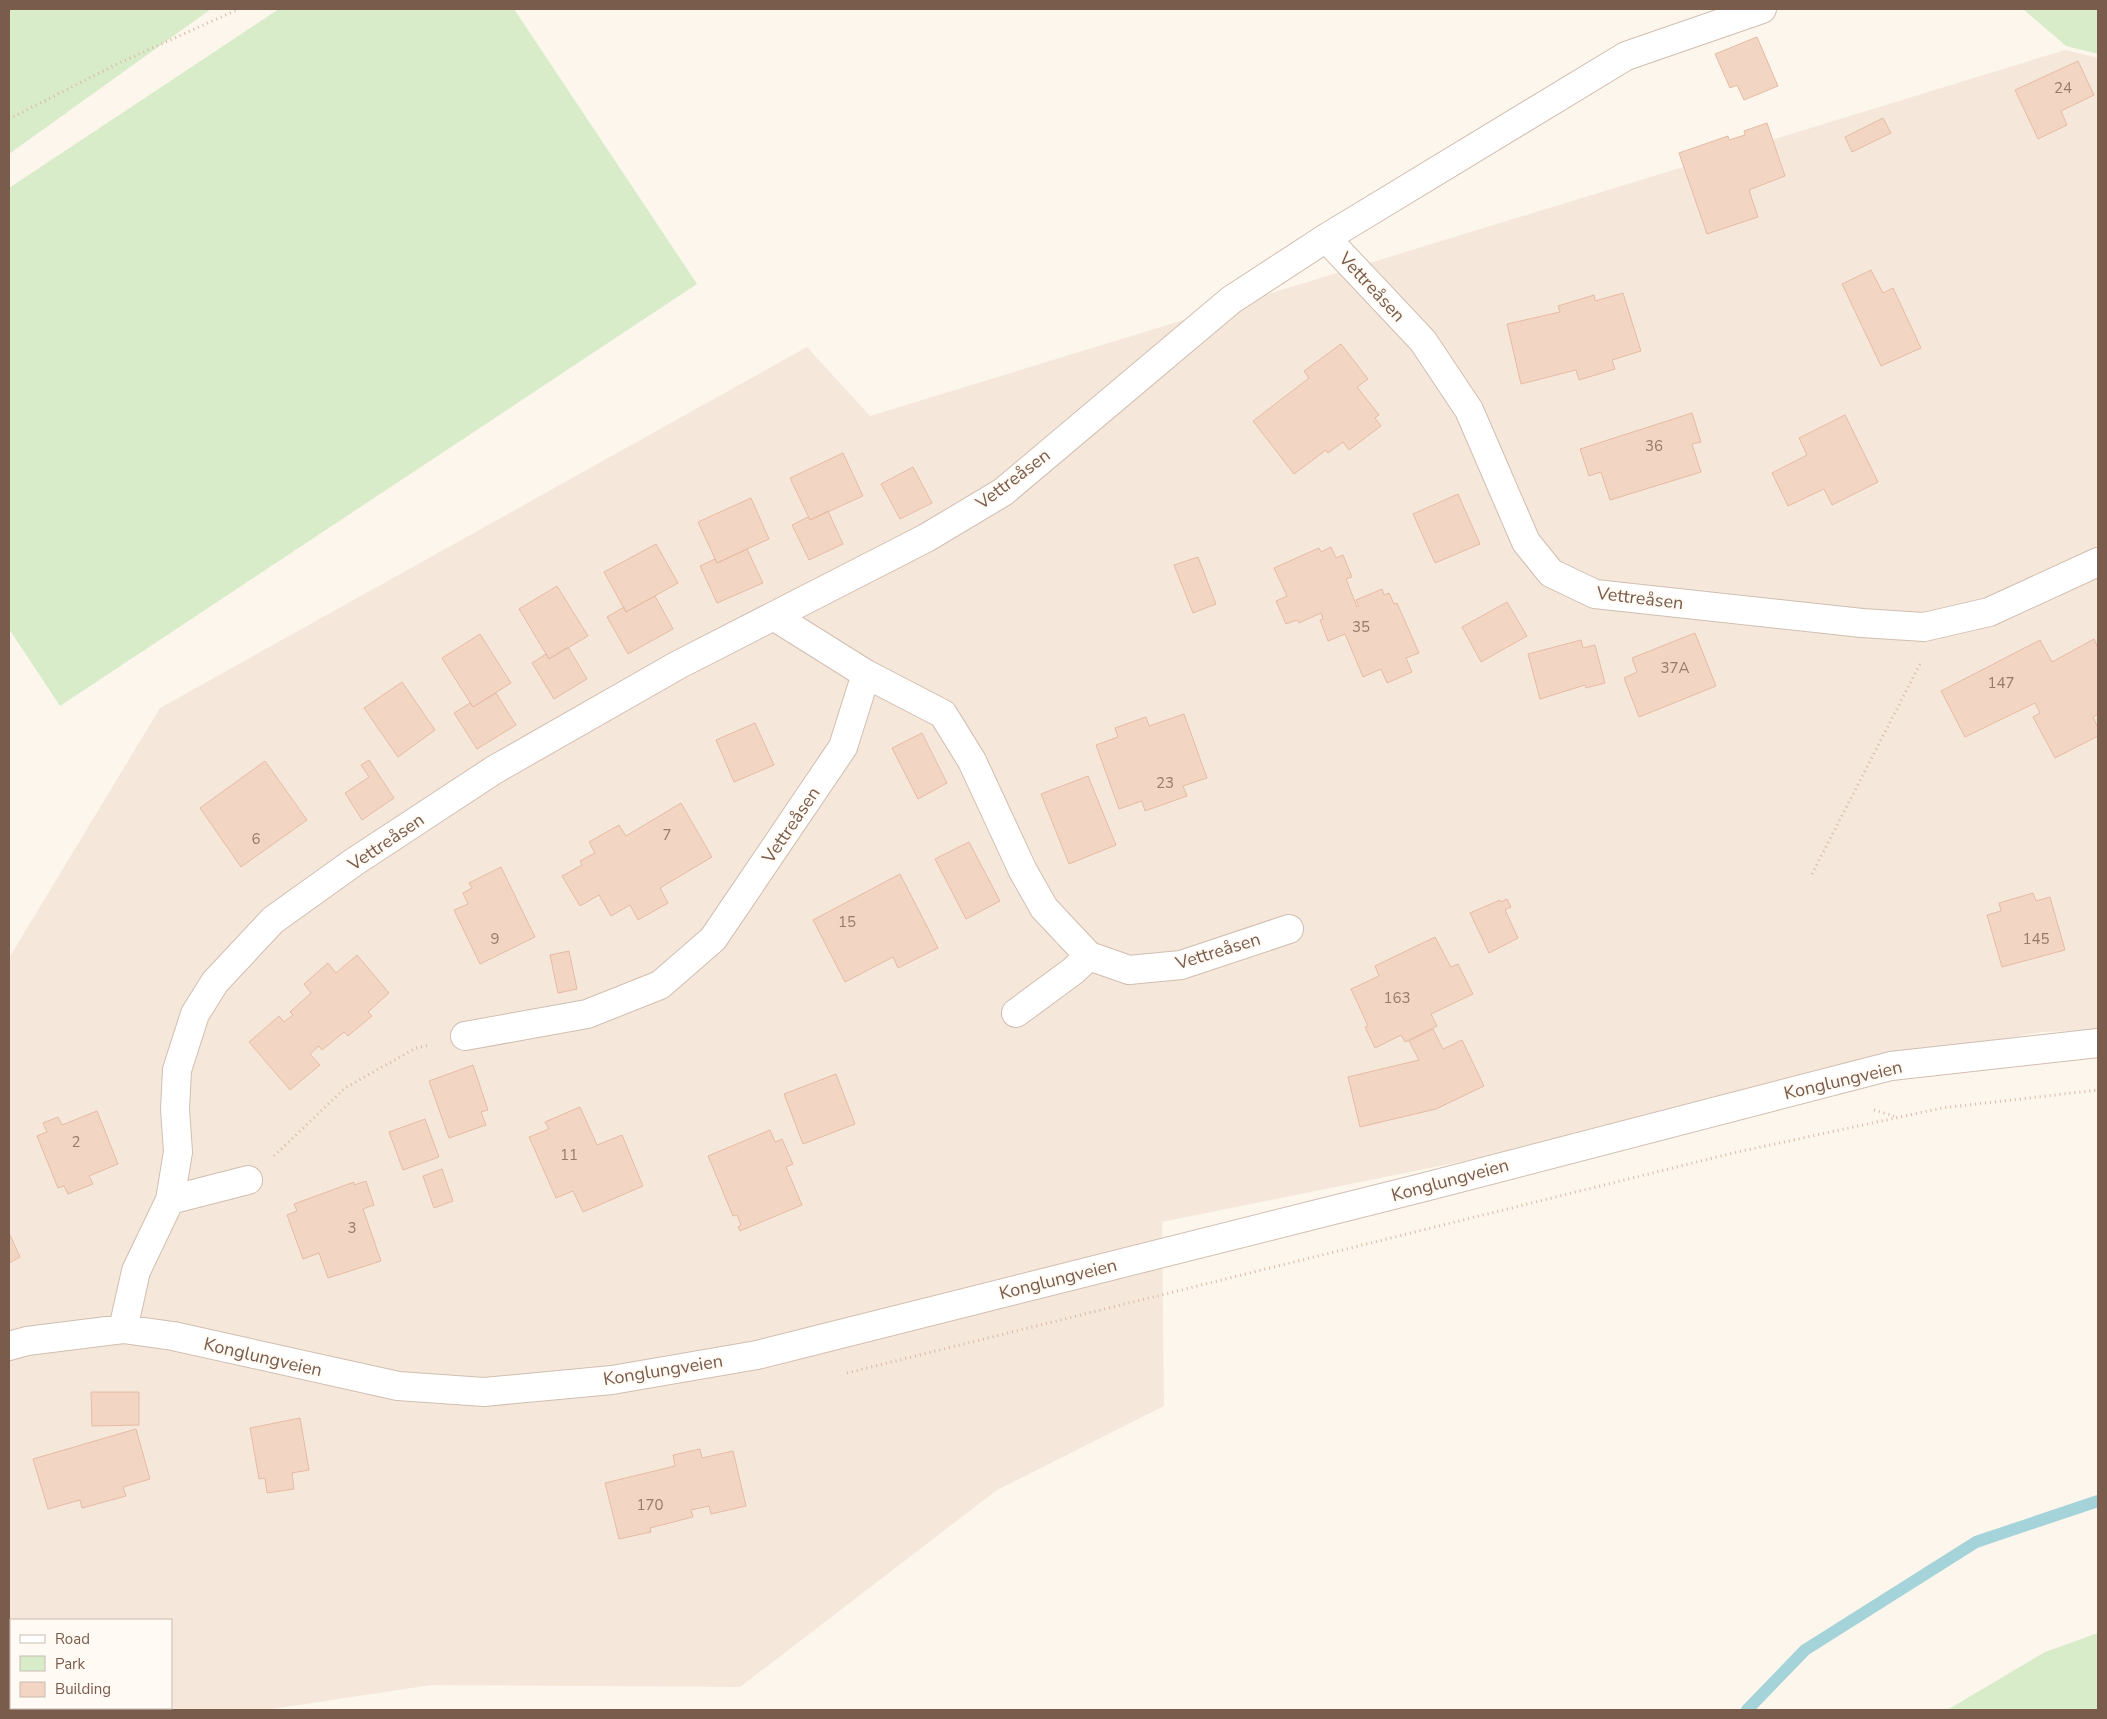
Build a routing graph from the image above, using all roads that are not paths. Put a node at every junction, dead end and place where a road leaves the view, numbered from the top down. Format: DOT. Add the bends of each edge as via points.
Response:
graph roads {
  1 [pos="1762,9"];
  2 [pos="1326,238"];
  3 [pos="2098,562"];
  4 [pos="774,617"];
  5 [pos="866,674"];
  6 [pos="1288,929"];
  7 [pos="1089,956"];
  8 [pos="1016,1013"];
  9 [pos="465,1036"];
  10 [pos="2098,1044"];
  11 [pos="248,1180"];
  12 [pos="170,1200"];
  13 [pos="123,1329"];
  14 [pos="9,1346"];
  1 -- 2 [label="street, Vettreåsen" via="1626,56"];
  2 -- 3 [label="street, Vettreåsen" via="1423,341 1439,364 1469,410 1526,542 1551,573 1595,594 1924,627 1989,612"];
  2 -- 4 [label="street, Vettreåsen" via="1231,300 1002,492 926,538"];
  4 -- 5 [label="street, Vettreåsen"];
  4 -- 12 [label="street, Vettreåsen" via="678,665 494,770 354,862 273,920 215,982 195,1014 177,1070 178,1152"];
  5 -- 7 [label="street, Vettreåsen" via="943,714 972,761 1023,871 1044,908"];
  5 -- 9 [label="street, Vettreåsen" via="843,747 713,939 660,985 587,1014"];
  6 -- 7 [label="street, Vettreåsen" via="1181,965 1129,970"];
  7 -- 8 [label="street"];
  10 -- 13 [label="street, Konglungveien" via="1891,1066 757,1355 612,1380 484,1392 398,1386 172,1336"];
  11 -- 12 [label="street"];
  12 -- 13 [label="street, Vettreåsen" via="136,1270"];
  13 -- 14 [label="street, Konglungveien" via="27,1340"];
}
